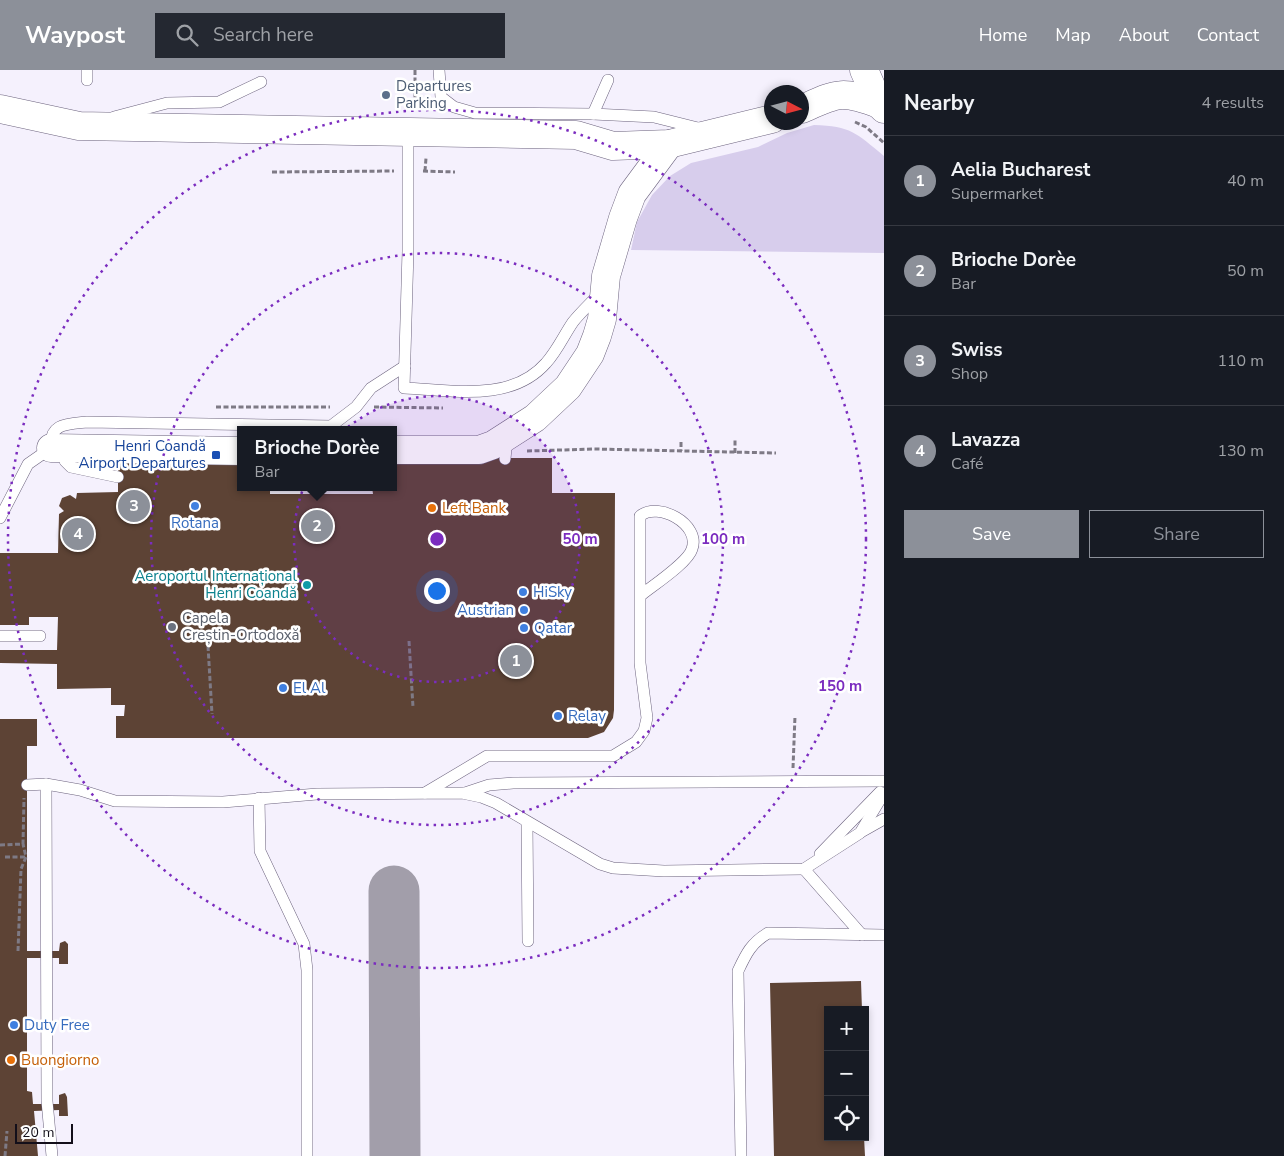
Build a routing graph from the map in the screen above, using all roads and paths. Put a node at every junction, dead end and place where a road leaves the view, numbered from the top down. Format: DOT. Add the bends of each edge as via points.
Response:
graph roads {
  1 [pos="415,70"];
  2 [pos="864,70"];
  3 [pos="439,74"];
  4 [pos="608,80"];
  5 [pos="261,82"];
  6 [pos="809,106"];
  7 [pos="882,106"];
  8 [pos="0,108"];
  9 [pos="593,114"];
  10 [pos="848,120"];
  11 [pos="764,121"];
  12 [pos="79,126"];
  13 [pos="718,133"];
  14 [pos="420,141"];
  15 [pos="884,143"];
  16 [pos="669,144"];
  17 [pos="417,171"];
  18 [pos="425,171"];
  19 [pos="272,172"];
  20 [pos="402,172"];
  21 [pos="455,172"];
  22 [pos="605,287"];
  23 [pos="405,366"];
  24 [pos="735,438"];
  25 [pos="681,442"];
  26 [pos="56,448"];
  27 [pos="237,450"];
  28 [pos="397,450"];
  29 [pos="505,450"];
  30 [pos="681,451"];
  31 [pos="734,453"];
  32 [pos="776,453"];
  33 [pos="118,478"];
  34 [pos="0,518"];
  35 [pos="640,596"];
  36 [pos="0,636"];
  37 [pos="40,636"];
  38 [pos="409,641"];
  39 [pos="208,646"];
  40 [pos="413,707"];
  41 [pos="212,714"];
  42 [pos="795,716"];
  43 [pos="793,781"];
  44 [pos="884,781"];
  45 [pos="46,784"];
  46 [pos="27,785"];
  47 [pos="884,788"];
  48 [pos="884,793"];
  49 [pos="425,794"];
  50 [pos="462,794"];
  51 [pos="24,798"];
  52 [pos="259,798"];
  53 [pos="884,819"];
  54 [pos="527,822"];
  55 [pos="860,833"];
  56 [pos="23,844"];
  57 [pos="0,845"];
  58 [pos="26,856"];
  59 [pos="5,857"];
  60 [pos="804,869"];
  61 [pos="862,935"];
  62 [pos="884,935"];
  63 [pos="528,940"];
  64 [pos="18,951"];
  65 [pos="7,1131"];
  66 [pos="3,1153"];
  67 [pos="52,1156"];
  68 [pos="307,1156"];
  69 [pos="741,1156"];
  1 -- 14 [label="path" via="415,101 428,102"];
  2 -- 7 [label="street"];
  3 -- 9 [label="lane" via="442,96 454,107 476,113"];
  4 -- 9 [label="lane"];
  5 -- 12 [label="lane" via="219,102 167,103"];
  6 -- 7 [label="street" via="839,94 852,94"];
  8 -- 12 [label="street"];
  9 -- 13 [label="lane" via="654,117"];
  10 -- 15 [label="path" via="866,127"];
  11 -- 13 [label="street"];
  12 -- 14 [label="street"];
  13 -- 16 [label="street"];
  14 -- 16 [label="street" via="576,135 614,146"];
  14 -- 18 [label="path"];
  14 -- 23 [label="lane" via="408,251"];
  16 -- 22 [label="street" via="632,194 614,246"];
  17 -- 18 [label="path"];
  18 -- 21 [label="path"];
  19 -- 20 [label="path"];
  22 -- 23 [label="lane" via="573,323 545,365 516,384 487,391 404,388"];
  22 -- 29 [label="street" via="597,336 580,371"];
  23 -- 26 [label="lane" via="371,388 356,407 330,426 87,422 53,431 50,437"];
  24 -- 31 [label="path"];
  25 -- 30 [label="path"];
  26 -- 27 [label="street"];
  26 -- 33 [label="lane" via="71,467"];
  26 -- 34 [label="lane" via="28,464"];
  28 -- 29 [label="street"];
  29 -- 30 [label="path"];
  30 -- 31 [label="path"];
  31 -- 32 [label="path"];
  35 -- 35 [label="lane" via="640,516 657,511 680,519 688,527 694,542 692,550"];
  35 -- 49 [label="lane" via="640,663 647,718 644,731 636,742 613,756 487,756"];
  36 -- 37 [label="lane"];
  38 -- 40 [label="path"];
  39 -- 41 [label="path"];
  42 -- 43 [label="path"];
  43 -- 44 [label="lane"];
  43 -- 50 [label="lane" via="513,783 489,785"];
  45 -- 46 [label="lane"];
  45 -- 52 [label="lane" via="115,801 223,802"];
  45 -- 67 [label="lane" via="47,1101"];
  47 -- 60 [label="lane"];
  48 -- 55 [label="lane"];
  49 -- 50 [label="lane"];
  49 -- 52 [label="lane" via="317,794"];
  50 -- 54 [label="lane" via="496,803"];
  51 -- 56 [label="path"];
  52 -- 68 [label="lane" via="260,851 304,944 307,970"];
  53 -- 55 [label="lane"];
  54 -- 60 [label="lane" via="600,864 613,868 664,871"];
  54 -- 63 [label="lane"];
  55 -- 60 [label="lane"];
  56 -- 57 [label="path"];
  56 -- 58 [label="path"];
  58 -- 59 [label="path"];
  58 -- 64 [label="path" via="22,869"];
  60 -- 61 [label="lane"];
  61 -- 62 [label="lane"];
  61 -- 69 [label="lane" via="768,933 755,940 748,951 738,971"];
  65 -- 66 [label="path"];
}
